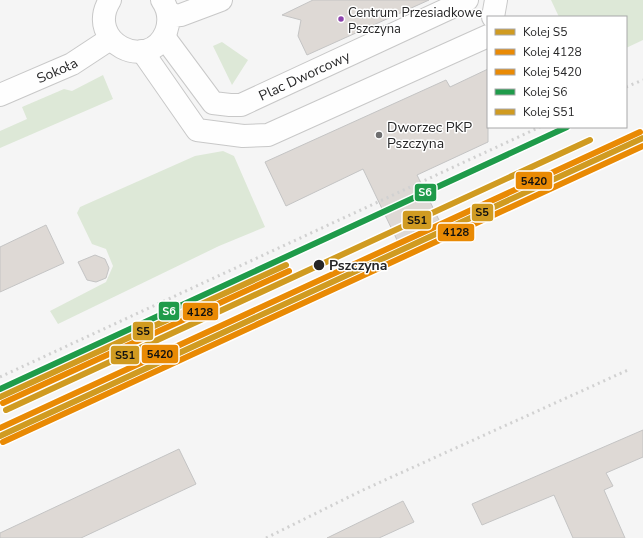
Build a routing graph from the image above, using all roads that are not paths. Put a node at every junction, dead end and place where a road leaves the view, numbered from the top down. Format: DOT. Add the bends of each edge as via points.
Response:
graph roads {
  1 [pos="221,0"];
  2 [pos="467,0"];
  3 [pos="496,0"];
  4 [pos="103,3"];
  5 [pos="493,16"];
  6 [pos="165,18"];
  7 [pos="487,36"];
  8 [pos="110,39"];
  9 [pos="142,51"];
  10 [pos="0,95"];
  1 -- 6 [label="street" via="181,15"];
  2 -- 6 [label="street, Plac Dworcowy" via="241,105 213,103"];
  3 -- 5 [label="street"];
  4 -- 8 [label="street" via="104,20"];
  6 -- 9 [label="street" via="150,49"];
  7 -- 9 [label="street" via="268,135 243,136 197,130"];
  8 -- 9 [label="street" via="124,50"];
  8 -- 10 [label="street, Sokoła" via="72,64"];
}
